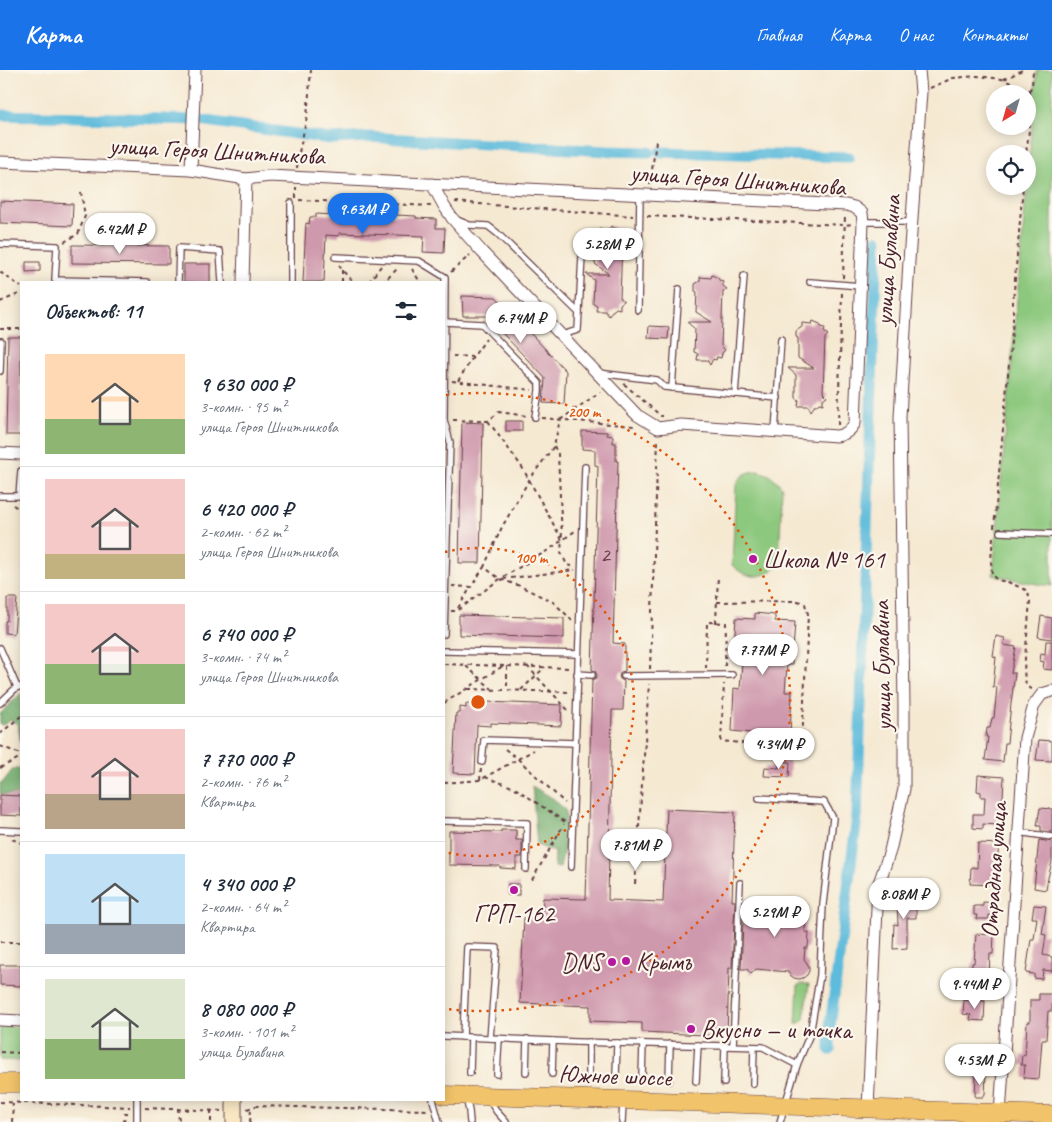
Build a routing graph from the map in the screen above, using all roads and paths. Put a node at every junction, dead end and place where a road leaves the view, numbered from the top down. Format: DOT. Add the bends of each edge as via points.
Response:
graph roads {
  1 [pos="195,70"];
  2 [pos="310,70"];
  3 [pos="919,70"];
  4 [pos="1022,70"];
  5 [pos="1033,70"];
  6 [pos="1002,79"];
  7 [pos="1016,85"];
  8 [pos="1032,85"];
  9 [pos="921,92"];
  10 [pos="656,141"];
  11 [pos="298,157"];
  12 [pos="0,162"];
  13 [pos="191,170"];
  14 [pos="246,179"];
  15 [pos="432,184"];
  16 [pos="81,192"];
  17 [pos="645,195"];
  18 [pos="1022,195"];
  19 [pos="293,201"];
  20 [pos="846,205"];
  21 [pos="444,206"];
  22 [pos="640,216"];
  23 [pos="452,218"];
  24 [pos="863,222"];
  25 [pos="912,222"];
  26 [pos="845,225"];
  27 [pos="0,244"];
  28 [pos="57,246"];
  29 [pos="478,247"];
  30 [pos="335,256"];
  31 [pos="582,256"];
  32 [pos="386,259"];
  33 [pos="406,260"];
  34 [pos="342,270"];
  35 [pos="0,272"];
  36 [pos="445,276"];
  37 [pos="744,276"];
  38 [pos="101,281"];
  39 [pos="178,281"];
  40 [pos="222,281"];
  41 [pos="243,281"];
  42 [pos="291,281"];
  43 [pos="342,281"];
  44 [pos="352,281"];
  45 [pos="370,281"];
  46 [pos="384,281"];
  47 [pos="420,281"];
  48 [pos="810,282"];
  49 [pos="20,285"];
  50 [pos="843,285"];
  51 [pos="861,286"];
  52 [pos="679,289"];
  53 [pos="20,293"];
  54 [pos="0,302"];
  55 [pos="638,310"];
  56 [pos="579,314"];
  57 [pos="445,322"];
  58 [pos="0,329"];
  59 [pos="20,329"];
  60 [pos="491,333"];
  61 [pos="561,336"];
  62 [pos="782,339"];
  63 [pos="1,341"];
  64 [pos="445,356"];
  65 [pos="473,357"];
  66 [pos="0,371"];
  67 [pos="595,372"];
  68 [pos="613,374"];
  69 [pos="445,381"];
  70 [pos="458,381"];
  71 [pos="608,386"];
  72 [pos="672,388"];
  73 [pos="539,391"];
  74 [pos="735,394"];
  75 [pos="778,398"];
  76 [pos="535,417"];
  77 [pos="671,417"];
  78 [pos="445,420"];
  79 [pos="560,420"];
  80 [pos="488,421"];
  81 [pos="445,424"];
  82 [pos="636,426"];
  83 [pos="658,428"];
  84 [pos="775,432"];
  85 [pos="836,436"];
  86 [pos="554,446"];
  87 [pos="0,453"];
  88 [pos="20,454"];
  89 [pos="585,467"];
  90 [pos="529,480"];
  91 [pos="20,483"];
  92 [pos="0,496"];
  93 [pos="582,525"];
  94 [pos="1000,532"];
  95 [pos="1052,534"];
  96 [pos="562,540"];
  97 [pos="484,567"];
  98 [pos="581,570"];
  99 [pos="718,575"];
  100 [pos="500,579"];
  101 [pos="445,586"];
  102 [pos="471,587"];
  103 [pos="717,602"];
  104 [pos="445,611"];
  105 [pos="457,611"];
  106 [pos="716,623"];
  107 [pos="578,631"];
  108 [pos="0,648"];
  109 [pos="445,652"];
  110 [pos="578,654"];
  111 [pos="445,664"];
  112 [pos="465,664"];
  113 [pos="503,666"];
  114 [pos="507,666"];
  115 [pos="527,666"];
  116 [pos="545,667"];
  117 [pos="577,671"];
  118 [pos="592,675"];
  119 [pos="650,675"];
  120 [pos="732,675"];
  121 [pos="536,676"];
  122 [pos="624,676"];
  123 [pos="706,676"];
  124 [pos="724,676"];
  125 [pos="482,680"];
  126 [pos="19,687"];
  127 [pos="468,688"];
  128 [pos="492,689"];
  129 [pos="507,690"];
  130 [pos="521,690"];
  131 [pos="550,691"];
  132 [pos="576,692"];
  133 [pos="1047,692"];
  134 [pos="445,702"];
  135 [pos="0,703"];
  136 [pos="20,717"];
  137 [pos="576,718"];
  138 [pos="0,734"];
  139 [pos="493,740"];
  140 [pos="548,742"];
  141 [pos="575,743"];
  142 [pos="0,746"];
  143 [pos="20,755"];
  144 [pos="20,756"];
  145 [pos="518,759"];
  146 [pos="482,762"];
  147 [pos="0,768"];
  148 [pos="485,777"];
  149 [pos="445,783"];
  150 [pos="758,798"];
  151 [pos="573,811"];
  152 [pos="445,821"];
  153 [pos="566,822"];
  154 [pos="0,830"];
  155 [pos="20,831"];
  156 [pos="1018,832"];
  157 [pos="1052,836"];
  158 [pos="571,867"];
  159 [pos="526,869"];
  160 [pos="532,880"];
  161 [pos="740,883"];
  162 [pos="635,884"];
  163 [pos="0,942"];
  164 [pos="20,942"];
  165 [pos="0,1020"];
  166 [pos="20,1021"];
  167 [pos="445,1036"];
  168 [pos="463,1037"];
  169 [pos="471,1037"];
  170 [pos="490,1038"];
  171 [pos="498,1038"];
  172 [pos="527,1040"];
  173 [pos="553,1040"];
  174 [pos="589,1042"];
  175 [pos="617,1043"];
  176 [pos="643,1044"];
  177 [pos="670,1044"];
  178 [pos="698,1045"];
  179 [pos="725,1046"];
  180 [pos="733,1046"];
  181 [pos="754,1047"];
  182 [pos="0,1052"];
  183 [pos="20,1053"];
  184 [pos="797,1064"];
  185 [pos="526,1072"];
  186 [pos="470,1073"];
  187 [pos="497,1074"];
  188 [pos="552,1074"];
  189 [pos="589,1074"];
  190 [pos="616,1076"];
  191 [pos="642,1077"];
  192 [pos="669,1081"];
  193 [pos="696,1081"];
  194 [pos="0,1083"];
  195 [pos="20,1083"];
  196 [pos="724,1084"];
  197 [pos="753,1084"];
  198 [pos="466,1096"];
  199 [pos="486,1096"];
  200 [pos="623,1100"];
  201 [pos="137,1101"];
  202 [pos="0,1102"];
  203 [pos="13,1103"];
  204 [pos="440,1103"];
  205 [pos="137,1107"];
  206 [pos="178,1108"];
  207 [pos="251,1109"];
  208 [pos="868,1109"];
  209 [pos="211,1110"];
  210 [pos="234,1111"];
  211 [pos="782,1114"];
  212 [pos="996,1116"];
  213 [pos="1052,1116"];
  214 [pos="12,1122"];
  215 [pos="137,1122"];
  216 [pos="179,1122"];
  217 [pos="211,1122"];
  218 [pos="250,1122"];
  219 [pos="439,1122"];
  220 [pos="470,1122"];
  221 [pos="506,1122"];
  222 [pos="622,1122"];
  1 -- 13 [label="street"];
  2 -- 11 [label="path" via="307,117"];
  3 -- 9 [label="street, улица Булавина"];
  4 -- 6 [label="path"];
  5 -- 8 [label="path"];
  6 -- 7 [label="path"];
  6 -- 9 [label="path" via="978,76 953,78"];
  9 -- 25 [label="street, улица Булавина"];
  10 -- 17 [label="path"];
  12 -- 13 [label="street, улица Героя Шнитникова"];
  13 -- 14 [label="street, улица Героя Шнитникова"];
  14 -- 15 [label="street, улица Героя Шнитникова" via="270,176"];
  14 -- 41 [label="street"];
  15 -- 17 [label="street, улица Героя Шнитникова"];
  15 -- 21 [label="street"];
  16 -- 28 [label="path" via="85,216 78,234"];
  17 -- 20 [label="street, улица Героя Шнитникова"];
  17 -- 22 [label="lane"];
  18 -- 133 [label="path" via="991,560 992,575 997,580 1028,592 1025,680 1027,687"];
  19 -- 21 [label="path"];
  19 -- 42 [label="lane"];
  20 -- 24 [label="street, улица Героя Шнитникова" via="862,213"];
  20 -- 26 [label="path"];
  21 -- 22 [label="path" via="451,202"];
  21 -- 23 [label="street"];
  22 -- 26 [label="path"];
  22 -- 55 [label="lane"];
  23 -- 29 [label="street"];
  23 -- 56 [label="lane" via="493,229"];
  24 -- 25 [label="lane"];
  24 -- 26 [label="path"];
  24 -- 51 [label="street, улица Героя Шнитникова"];
  25 -- 208 [label="street, улица Булавина" via="900,417 904,789 878,886"];
  26 -- 50 [label="path"];
  27 -- 28 [label="lane"];
  28 -- 38 [label="lane" via="55,280"];
  29 -- 36 [label="path"];
  29 -- 61 [label="street"];
  30 -- 32 [label="lane"];
  30 -- 34 [label="path"];
  31 -- 56 [label="lane"];
  32 -- 33 [label="lane"];
  32 -- 45 [label="path"];
  33 -- 36 [label="lane" via="420,261"];
  33 -- 46 [label="path"];
  33 -- 47 [label="path"];
  34 -- 43 [label="path"];
  34 -- 44 [label="path"];
  35 -- 49 [label="path"];
  36 -- 57 [label="lane"];
  37 -- 74 [label="lane"];
  39 -- 40 [label="lane" via="179,248 220,251"];
  48 -- 50 [label="lane"];
  50 -- 51 [label="lane"];
  50 -- 85 [label="path"];
  51 -- 85 [label="street, улица Героя Шнитникова" via="855,423 851,430"];
  52 -- 72 [label="lane"];
  53 -- 54 [label="path"];
  56 -- 61 [label="lane" via="578,330"];
  57 -- 60 [label="lane" via="482,324"];
  58 -- 59 [label="path"];
  60 -- 65 [label="path"];
  60 -- 73 [label="lane" via="539,383"];
  61 -- 67 [label="street"];
  62 -- 75 [label="lane"];
  63 -- 66 [label="lane"];
  64 -- 65 [label="path"];
  65 -- 70 [label="path"];
  67 -- 68 [label="lane"];
  67 -- 71 [label="street"];
  68 -- 72 [label="lane" via="657,380 664,387"];
  68 -- 77 [label="path" via="661,416"];
  69 -- 70 [label="path"];
  70 -- 73 [label="path"];
  71 -- 79 [label="path"];
  71 -- 83 [label="street" via="636,415"];
  72 -- 74 [label="lane"];
  73 -- 76 [label="lane"];
  74 -- 75 [label="lane"];
  75 -- 84 [label="lane"];
  76 -- 79 [label="path"];
  76 -- 80 [label="path" via="499,412"];
  78 -- 80 [label="path"];
  79 -- 82 [label="path"];
  79 -- 86 [label="path"];
  80 -- 90 [label="path"];
  81 -- 101 [label="lane" via="450,442"];
  83 -- 84 [label="street" via="681,425"];
  83 -- 119 [label="path"];
  84 -- 85 [label="street"];
  86 -- 90 [label="path"];
  86 -- 96 [label="path" via="558,454"];
  87 -- 88 [label="street"];
  89 -- 93 [label="lane"];
  90 -- 96 [label="path"];
  90 -- 97 [label="path"];
  91 -- 92 [label="lane" via="19,496"];
  93 -- 96 [label="path"];
  93 -- 98 [label="lane"];
  94 -- 95 [label="lane"];
  96 -- 98 [label="path" via="561,552 567,565"];
  96 -- 100 [label="path"];
  97 -- 100 [label="path"];
  97 -- 102 [label="path"];
  98 -- 100 [label="path"];
  98 -- 107 [label="lane"];
  99 -- 103 [label="path"];
  100 -- 105 [label="path"];
  100 -- 107 [label="path" via="553,602"];
  101 -- 102 [label="path"];
  102 -- 105 [label="path"];
  103 -- 106 [label="path"];
  103 -- 124 [label="path" via="798,601 805,604 808,614 802,745 794,748 721,742"];
  104 -- 105 [label="path"];
  106 -- 123 [label="path" via="707,622"];
  106 -- 124 [label="path" via="726,623"];
  107 -- 110 [label="lane"];
  108 -- 126 [label="lane"];
  109 -- 110 [label="lane"];
  110 -- 117 [label="lane"];
  111 -- 112 [label="path"];
  112 -- 113 [label="path"];
  112 -- 125 [label="path"];
  113 -- 114 [label="path"];
  113 -- 125 [label="path"];
  114 -- 115 [label="path"];
  114 -- 129 [label="path"];
  115 -- 116 [label="path"];
  115 -- 121 [label="path"];
  116 -- 117 [label="path"];
  116 -- 121 [label="path"];
  117 -- 118 [label="lane"];
  117 -- 132 [label="lane"];
  119 -- 122 [label="lane"];
  119 -- 123 [label="lane"];
  119 -- 162 [label="path"];
  120 -- 124 [label="lane"];
  121 -- 130 [label="path"];
  121 -- 131 [label="path"];
  123 -- 124 [label="lane"];
  125 -- 127 [label="path"];
  125 -- 128 [label="path"];
  126 -- 135 [label="lane"];
  127 -- 128 [label="path"];
  127 -- 134 [label="path"];
  128 -- 129 [label="path"];
  129 -- 130 [label="path"];
  130 -- 131 [label="path"];
  131 -- 132 [label="path"];
  131 -- 137 [label="path"];
  132 -- 137 [label="lane"];
  133 -- 156 [label="street, Отрадная улица" via="1034,705 1025,738"];
  136 -- 138 [label="path"];
  137 -- 141 [label="lane"];
  139 -- 140 [label="lane"];
  139 -- 145 [label="path"];
  139 -- 146 [label="lane" via="484,740"];
  140 -- 141 [label="lane"];
  140 -- 145 [label="path"];
  141 -- 151 [label="lane"];
  142 -- 143 [label="path"];
  144 -- 147 [label="path"];
  145 -- 148 [label="path"];
  145 -- 151 [label="path"];
  148 -- 149 [label="path"];
  148 -- 153 [label="path" via="515,788"];
  150 -- 184 [label="lane" via="824,802 833,818 823,904 820,975 810,1034"];
  151 -- 153 [label="path"];
  151 -- 158 [label="lane"];
  152 -- 159 [label="lane" via="526,823"];
  153 -- 160 [label="path"];
  154 -- 155 [label="lane"];
  156 -- 157 [label="lane"];
  156 -- 212 [label="street, Отрадная улица"];
  161 -- 180 [label="lane"];
  163 -- 164 [label="path"];
  165 -- 166 [label="street"];
  167 -- 168 [label="lane"];
  168 -- 169 [label="lane"];
  168 -- 170 [label="lane" via="467,947 497,948"];
  169 -- 170 [label="lane"];
  169 -- 186 [label="lane"];
  170 -- 171 [label="lane"];
  171 -- 172 [label="lane"];
  171 -- 187 [label="lane"];
  172 -- 173 [label="lane"];
  172 -- 185 [label="lane"];
  173 -- 174 [label="lane"];
  173 -- 188 [label="lane"];
  174 -- 175 [label="lane"];
  174 -- 189 [label="lane"];
  175 -- 176 [label="lane"];
  175 -- 190 [label="lane"];
  176 -- 177 [label="lane"];
  176 -- 191 [label="lane"];
  177 -- 178 [label="lane"];
  177 -- 192 [label="lane"];
  178 -- 179 [label="lane"];
  178 -- 193 [label="lane"];
  179 -- 180 [label="lane"];
  179 -- 196 [label="lane"];
  180 -- 181 [label="lane"];
  181 -- 184 [label="lane" via="763,1047"];
  181 -- 197 [label="lane"];
  182 -- 183 [label="path"];
  184 -- 211 [label="lane"];
  194 -- 195 [label="main road"];
  198 -- 199 [label="main road, Южное шоссе"];
  198 -- 204 [label="main road, Южное шоссе"];
  198 -- 220 [label="lane"];
  199 -- 200 [label="main road, Южное шоссе"];
  199 -- 221 [label="lane"];
  200 -- 211 [label="main road, Южное шоссе"];
  200 -- 222 [label="lane"];
  201 -- 205 [label="lane"];
  202 -- 203 [label="path"];
  203 -- 205 [label="path"];
  203 -- 214 [label="path"];
  204 -- 207 [label="path" via="256,1106"];
  204 -- 219 [label="lane"];
  205 -- 206 [label="path"];
  205 -- 215 [label="lane"];
  206 -- 209 [label="path"];
  206 -- 216 [label="path"];
  207 -- 210 [label="path"];
  207 -- 218 [label="path"];
  208 -- 211 [label="main road, Южное шоссе"];
  208 -- 212 [label="main road, Южное шоссе"];
  209 -- 210 [label="path"];
  209 -- 217 [label="path"];
  212 -- 213 [label="main road, Южное шоссе"];
}
